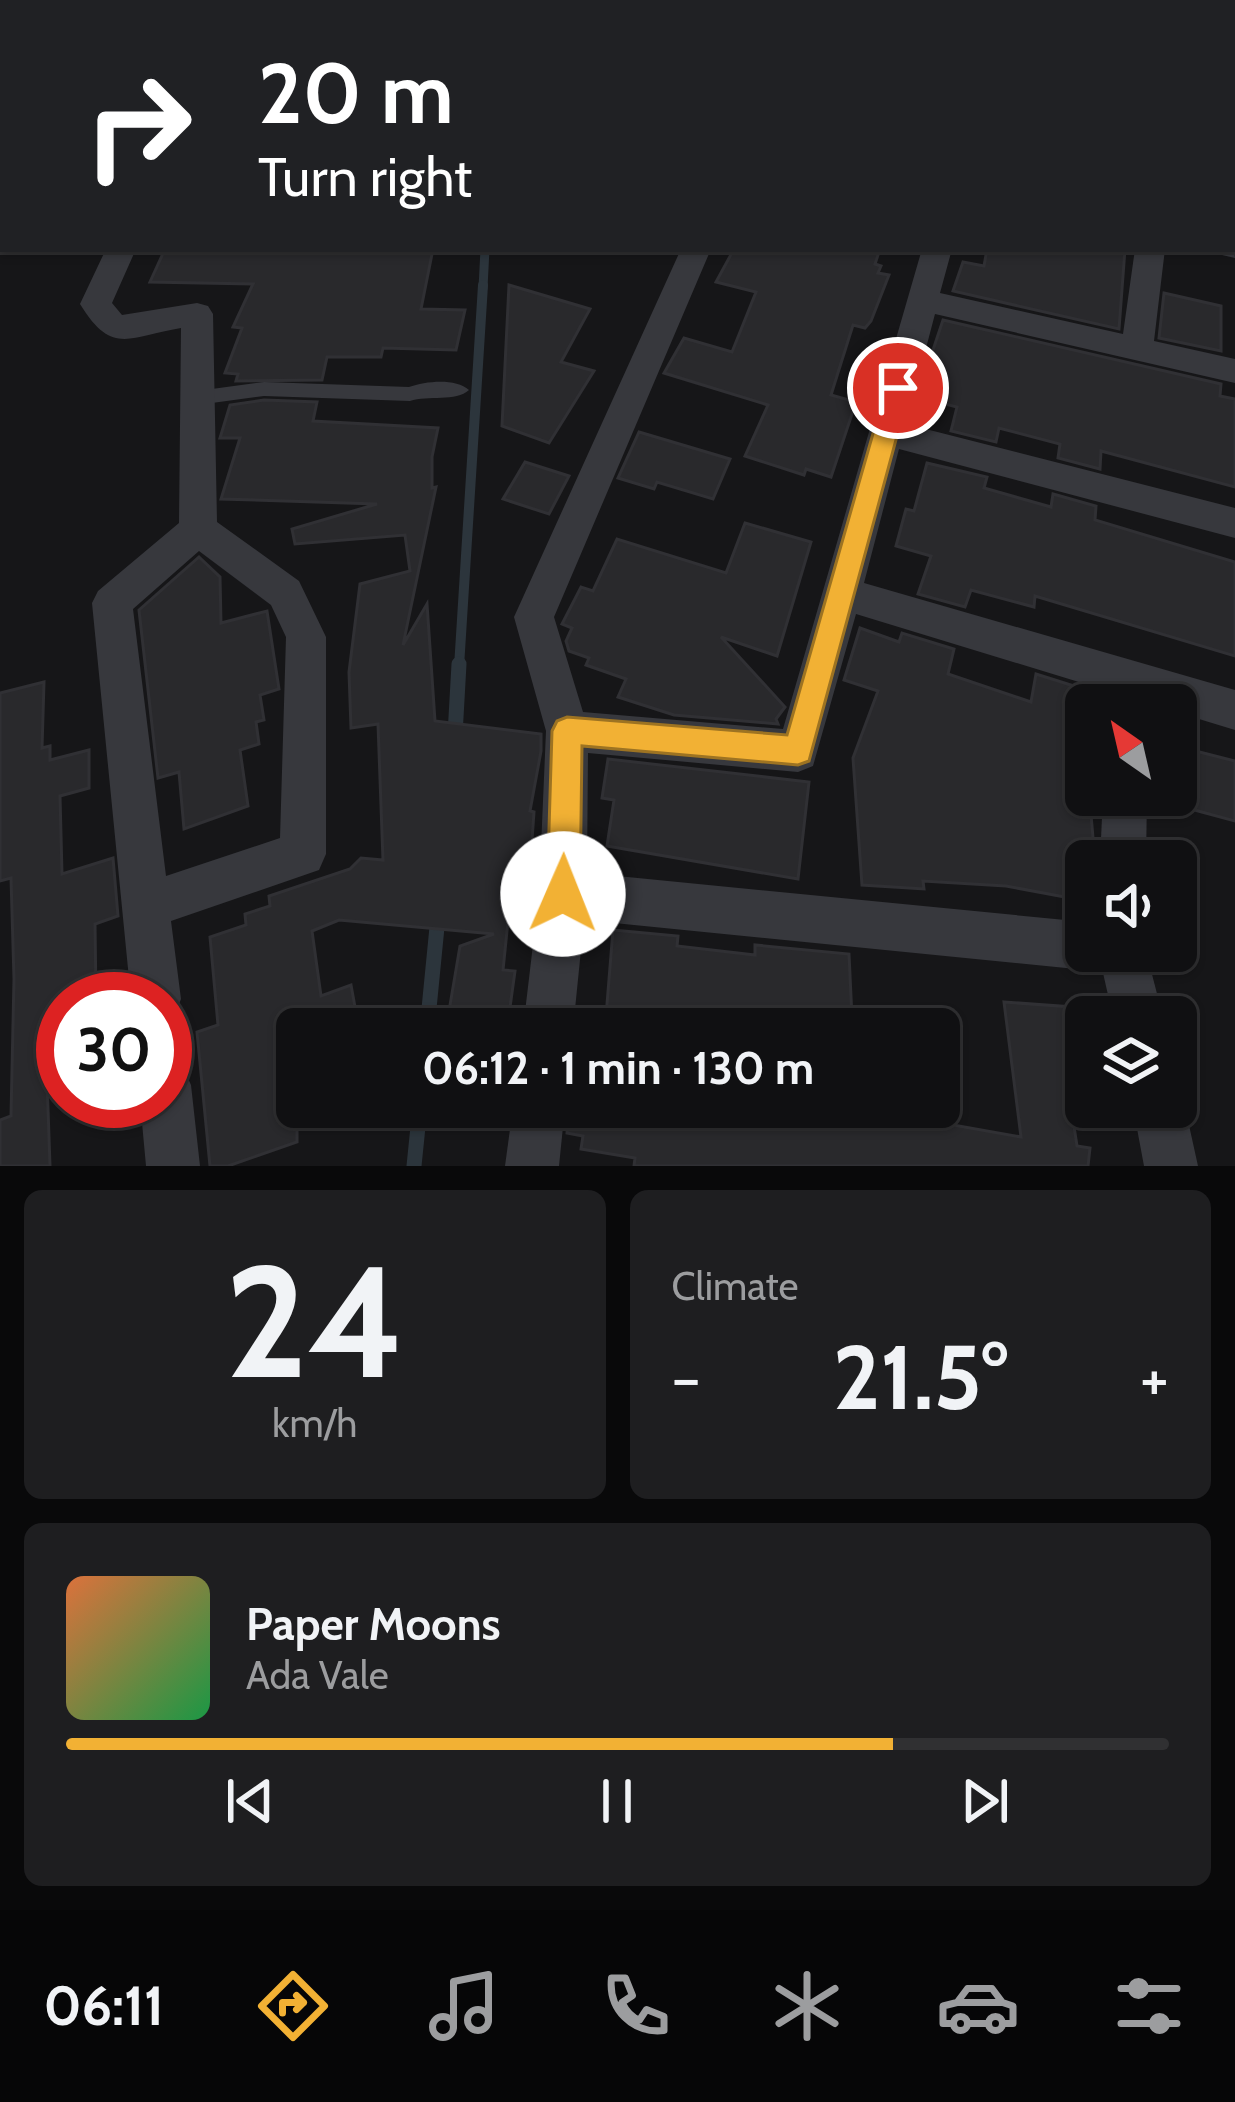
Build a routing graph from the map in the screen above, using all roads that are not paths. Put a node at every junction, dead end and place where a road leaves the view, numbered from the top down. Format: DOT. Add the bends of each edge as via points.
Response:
graph roads {
  1 [pos="120,252"];
  2 [pos="695,252"];
  3 [pos="936,252"];
  4 [pos="1150,252"];
  5 [pos="923,300"];
  6 [pos="1137,346"];
  7 [pos="1235,370"];
  8 [pos="460,390"];
  9 [pos="197,398"];
  10 [pos="886,432"];
  11 [pos="1235,523"];
  12 [pos="197,529"];
  13 [pos="844,594"];
  14 [pos="1108,684"];
  15 [pos="1197,703"];
  16 [pos="1235,710"];
  17 [pos="567,731"];
  18 [pos="563,894"];
  19 [pos="146,906"];
  20 [pos="1065,944"];
  21 [pos="153,972"];
  22 [pos="550,1008"];
  23 [pos="169,1128"];
  24 [pos="537,1128"];
  25 [pos="1163,1128"];
  26 [pos="173,1166"];
  27 [pos="532,1166"];
  28 [pos="1171,1166"];
  1 -- 9 [label="street" via="96,304 114,328 197,314"];
  2 -- 17 [label="street" via="534,617"];
  3 -- 5 [label="street"];
  4 -- 6 [label="street"];
  5 -- 6 [label="street"];
  5 -- 10 [label="street"];
  6 -- 7 [label="street"];
  8 -- 9 [label="lane" via="264,389"];
  9 -- 12 [label="street"];
  10 -- 11 [label="street"];
  10 -- 13 [label="street"];
  12 -- 19 [label="street" via="112,603"];
  12 -- 19 [label="street" via="285,593 306,637 303,854"];
  13 -- 14 [label="street"];
  13 -- 17 [label="street" via="798,751"];
  15 -- 16 [label="street"];
  17 -- 18 [label="street"];
  18 -- 20 [label="street"];
  18 -- 22 [label="street"];
  19 -- 21 [label="street"];
  23 -- 26 [label="street"];
  24 -- 27 [label="street"];
  25 -- 28 [label="street"];
}
